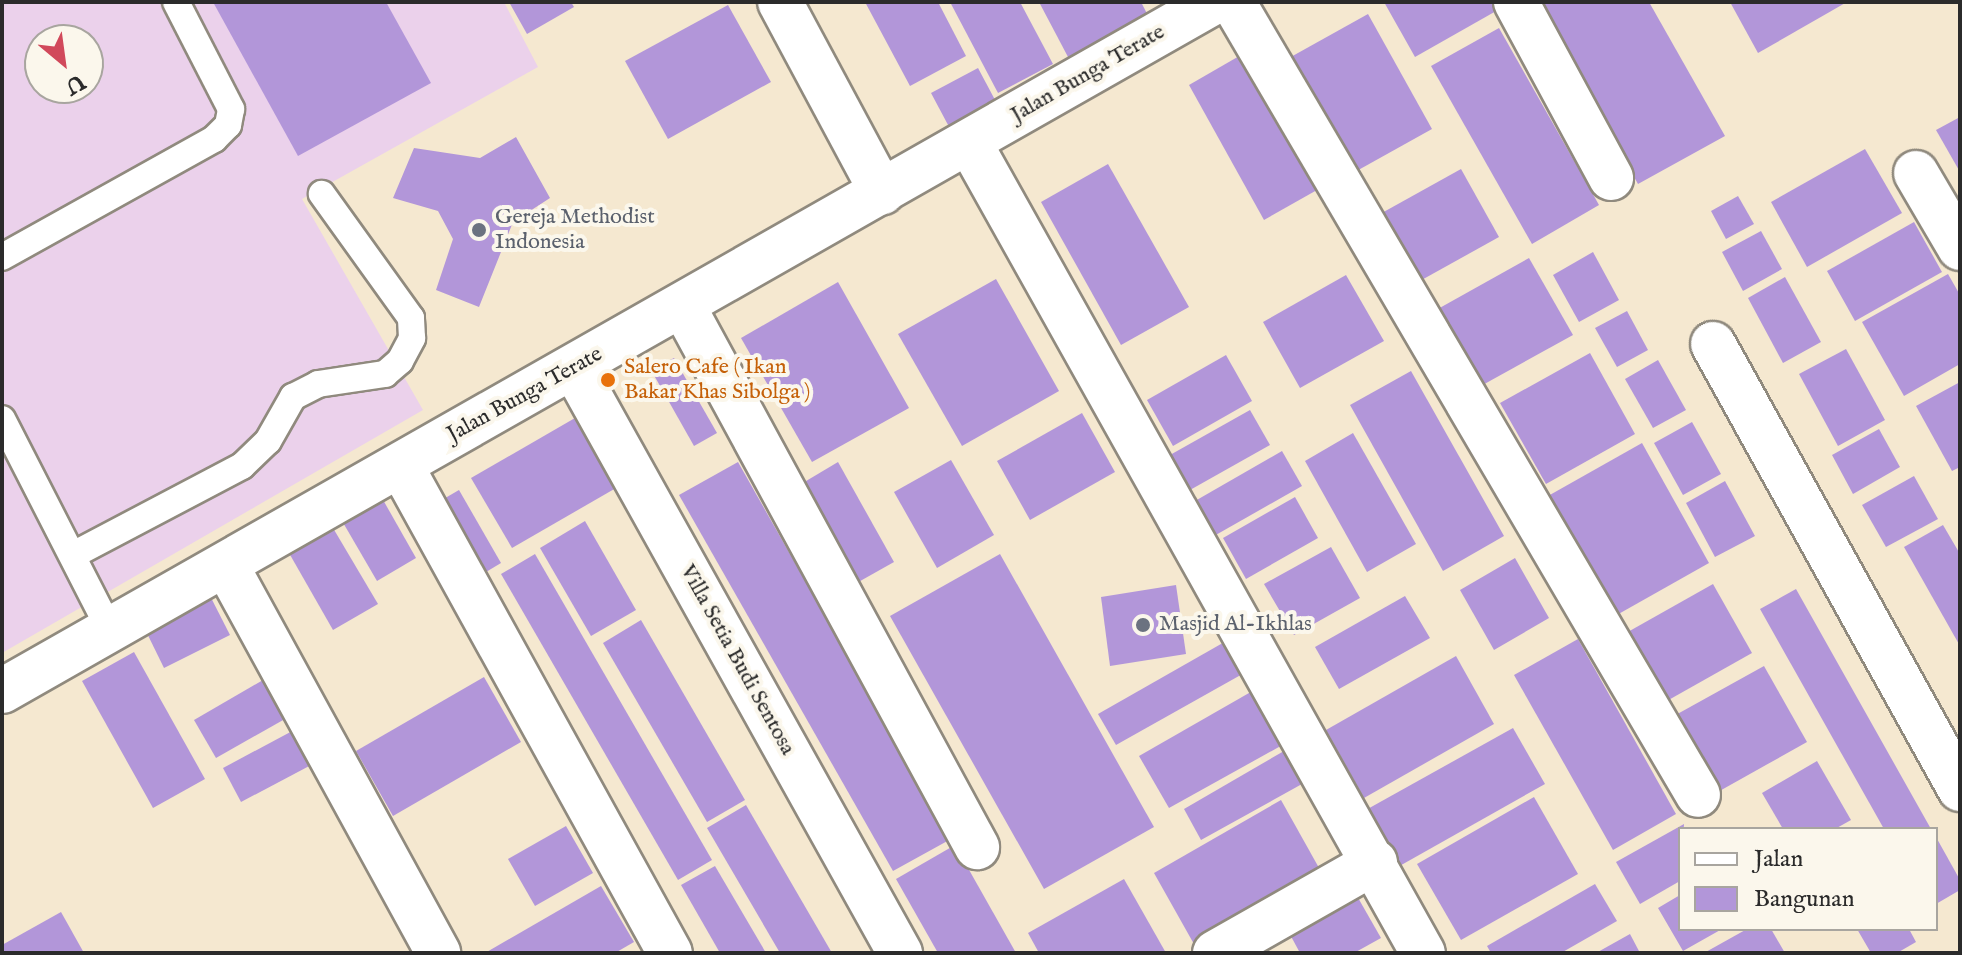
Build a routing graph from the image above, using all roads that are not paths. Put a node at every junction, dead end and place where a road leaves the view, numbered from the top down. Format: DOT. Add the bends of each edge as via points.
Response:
graph roads {
  1 [pos="176,2"];
  2 [pos="780,2"];
  3 [pos="1214,2"];
  4 [pos="1233,2"];
  5 [pos="1516,2"];
  6 [pos="969,142"];
  7 [pos="1916,173"];
  8 [pos="1611,178"];
  9 [pos="882,192"];
  10 [pos="322,194"];
  11 [pos="1960,248"];
  12 [pos="2,257"];
  13 [pos="683,306"];
  14 [pos="1713,344"];
  15 [pos="574,368"];
  16 [pos="2,419"];
  17 [pos="401,466"];
  18 [pos="73,555"];
  19 [pos="226,565"];
  20 [pos="110,630"];
  21 [pos="2,691"];
  22 [pos="1960,789"];
  23 [pos="1698,795"];
  24 [pos="977,847"];
  25 [pos="1375,862"];
  26 [pos="1407,947"];
  27 [pos="438,953"];
  28 [pos="670,953"];
  29 [pos="900,953"];
  30 [pos="1215,953"];
  1 -- 12 [label="lane" via="231,109 228,125 214,139"];
  2 -- 9 [label="street"];
  3 -- 6 [label="street, Jalan Bunga Terate"];
  4 -- 23 [label="street"];
  5 -- 8 [label="street"];
  6 -- 9 [label="street, Jalan Bunga Terate"];
  6 -- 25 [label="street"];
  7 -- 11 [label="street"];
  9 -- 13 [label="street, Jalan Bunga Terate"];
  10 -- 18 [label="lane" via="411,318 412,338 400,361 385,374 318,384 293,397 268,441 242,466"];
  13 -- 15 [label="street, Jalan Bunga Terate"];
  13 -- 24 [label="street"];
  14 -- 22 [label="street"];
  15 -- 17 [label="street, Jalan Bunga Terate"];
  15 -- 29 [label="street, Villa Setia Budi Sentosa"];
  16 -- 18 [label="lane"];
  17 -- 19 [label="street, Jalan Bunga Terate"];
  17 -- 28 [label="street"];
  18 -- 20 [label="lane"];
  19 -- 20 [label="street, Jalan Bunga Terate"];
  19 -- 27 [label="street"];
  20 -- 21 [label="street, Jalan Bunga Terate"];
  25 -- 26 [label="street"];
  25 -- 30 [label="street"];
}
